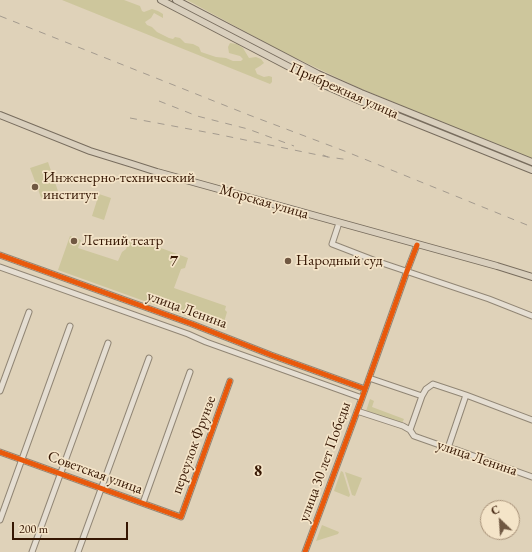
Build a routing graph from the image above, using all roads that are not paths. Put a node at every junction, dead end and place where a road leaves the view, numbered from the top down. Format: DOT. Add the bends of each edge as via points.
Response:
graph roads {
  1 [pos="161,0"];
  2 [pos="176,0"];
  3 [pos="0,115"];
  4 [pos="532,162"];
  5 [pos="532,170"];
  6 [pos="339,223"];
  7 [pos="417,245"];
  8 [pos="0,255"];
  9 [pos="0,267"];
  10 [pos="407,271"];
  11 [pos="532,277"];
  12 [pos="29,312"];
  13 [pos="164,314"];
  14 [pos="532,316"];
  15 [pos="160,324"];
  16 [pos="70,326"];
  17 [pos="108,343"];
  18 [pos="148,358"];
  19 [pos="190,372"];
  20 [pos="369,378"];
  21 [pos="230,381"];
  22 [pos="365,389"];
  23 [pos="0,392"];
  24 [pos="422,396"];
  25 [pos="466,396"];
  26 [pos="362,398"];
  27 [pos="357,410"];
  28 [pos="532,420"];
  29 [pos="410,430"];
  30 [pos="448,448"];
  31 [pos="0,452"];
  32 [pos="22,460"];
  33 [pos="60,473"];
  34 [pos="532,477"];
  35 [pos="102,488"];
  36 [pos="144,502"];
  37 [pos="181,517"];
  38 [pos="0,520"];
  39 [pos="32,552"];
  40 [pos="78,552"];
  41 [pos="305,552"];
  1 -- 5 [label="main road, Прибрежная улица" via="322,84"];
  2 -- 4 [label="main road, Прибрежная улица" via="318,74"];
  3 -- 6 [label="main road, Морская улица" via="100,154"];
  6 -- 7 [label="main road, Морская улица"];
  6 -- 10 [label="street" via="332,244"];
  7 -- 10 [label="street, улица 30 лет Победы"];
  7 -- 11 [label="main road, Морская улица"];
  8 -- 13 [label="street, улица Ленина"];
  9 -- 15 [label="street, улица Ленина"];
  10 -- 14 [label="street"];
  10 -- 20 [label="street, улица 30 лет Победы"];
  12 -- 23 [label="street"];
  13 -- 15 [label="street" via="165,319"];
  13 -- 22 [label="street, улица Ленина"];
  15 -- 26 [label="street, улица Ленина"];
  16 -- 32 [label="street"];
  17 -- 33 [label="street"];
  18 -- 35 [label="street"];
  19 -- 36 [label="street"];
  20 -- 22 [label="street, улица 30 лет Победы"];
  20 -- 24 [label="street"];
  21 -- 37 [label="street, переулок Фрунзе"];
  22 -- 26 [label="street, улица 30 лет Победы"];
  24 -- 25 [label="street" via="433,384"];
  24 -- 29 [label="street"];
  25 -- 28 [label="street"];
  25 -- 30 [label="street"];
  26 -- 27 [label="street, улица 30 лет Победы"];
  27 -- 29 [label="street, улица Ленина"];
  27 -- 41 [label="street, улица 30 лет Победы"];
  29 -- 30 [label="street, улица Ленина" via="414,436"];
  30 -- 34 [label="street, улица Ленина"];
  31 -- 32 [label="street, Советская улица"];
  32 -- 33 [label="street, Советская улица"];
  32 -- 38 [label="street"];
  33 -- 35 [label="street, Советская улица"];
  33 -- 39 [label="street"];
  35 -- 36 [label="street, Советская улица"];
  35 -- 40 [label="street"];
  36 -- 37 [label="street, Советская улица"];
}
